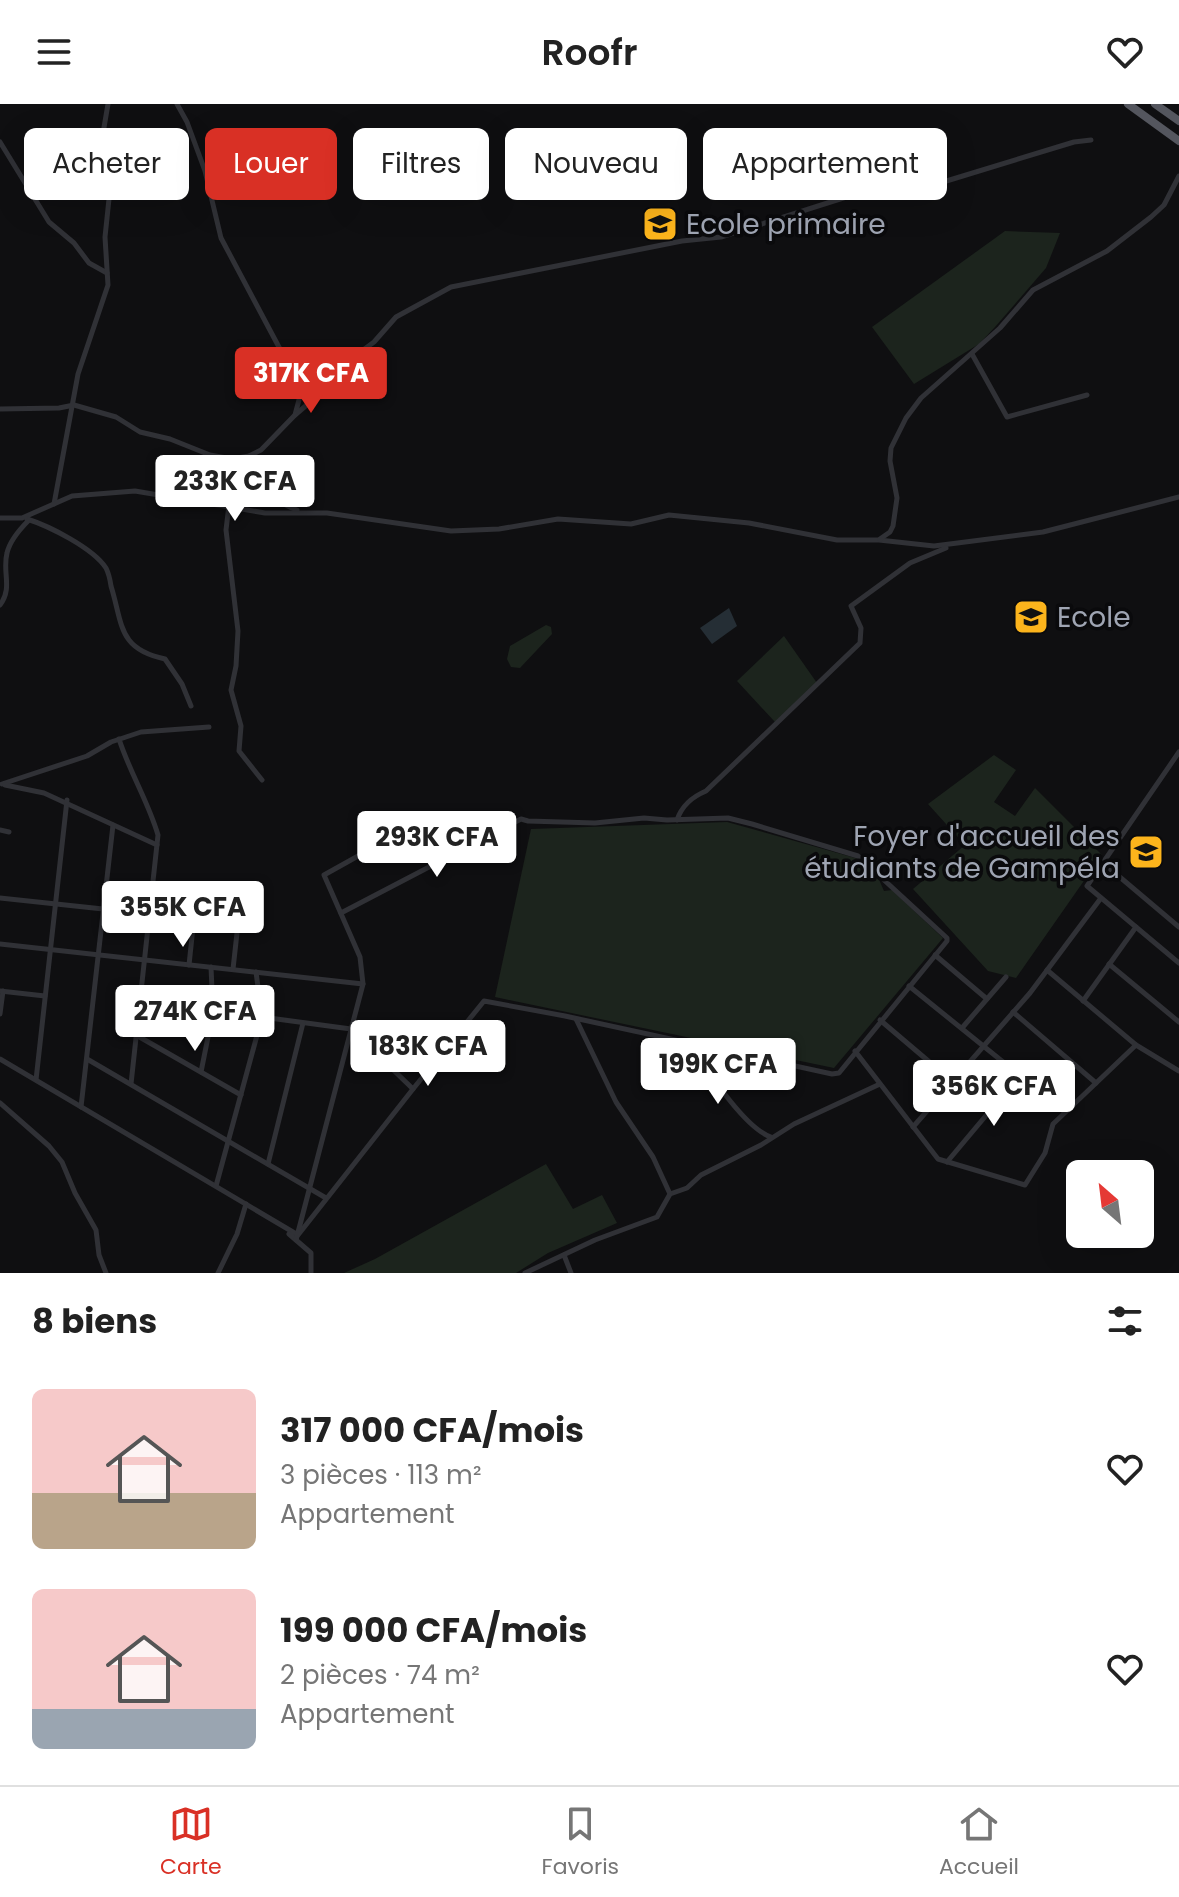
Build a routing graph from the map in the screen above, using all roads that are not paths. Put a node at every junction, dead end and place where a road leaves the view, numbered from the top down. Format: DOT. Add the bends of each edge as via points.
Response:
graph roads {
  1 [pos="108,104"];
  2 [pos="177,104"];
  3 [pos="1128,104"];
  4 [pos="1155,104"];
  5 [pos="1179,121"];
  6 [pos="1091,140"];
  7 [pos="1179,141"];
  8 [pos="0,142"];
  9 [pos="1179,176"];
  10 [pos="107,273"];
  11 [pos="972,354"];
  12 [pos="1087,395"];
  13 [pos="74,405"];
  14 [pos="0,409"];
  15 [pos="295,415"];
  16 [pos="200,450"];
  17 [pos="249,456"];
  18 [pos="225,469"];
  19 [pos="235,475"];
  20 [pos="171,496"];
  21 [pos="1179,497"];
  22 [pos="54,504"];
  23 [pos="228,507"];
  24 [pos="299,511"];
  25 [pos="33,517"];
  26 [pos="0,518"];
  27 [pos="879,540"];
  28 [pos="954,545"];
  29 [pos="0,605"];
  30 [pos="191,706"];
  31 [pos="209,727"];
  32 [pos="119,739"];
  33 [pos="1179,752"];
  34 [pos="262,780"];
  35 [pos="1,784"];
  36 [pos="66,801"];
  37 [pos="428,817"];
  38 [pos="677,820"];
  39 [pos="113,825"];
  40 [pos="0,830"];
  41 [pos="9,832"];
  42 [pos="157,845"];
  43 [pos="1102,862"];
  44 [pos="0,898"];
  45 [pos="1101,898"];
  46 [pos="55,904"];
  47 [pos="103,909"];
  48 [pos="341,913"];
  49 [pos="1136,927"];
  50 [pos="1179,927"];
  51 [pos="0,944"];
  52 [pos="50,949"];
  53 [pos="98,955"];
  54 [pos="935,955"];
  55 [pos="144,960"];
  56 [pos="1178,961"];
  57 [pos="1109,964"];
  58 [pos="189,965"];
  59 [pos="211,967"];
  60 [pos="233,969"];
  61 [pos="1047,970"];
  62 [pos="256,972"];
  63 [pos="1006,977"];
  64 [pos="363,984"];
  65 [pos="909,986"];
  66 [pos="1,991"];
  67 [pos="45,996"];
  68 [pos="987,999"];
  69 [pos="1083,1001"];
  70 [pos="1013,1012"];
  71 [pos="0,1014"];
  72 [pos="262,1017"];
  73 [pos="575,1018"];
  74 [pos="880,1020"];
  75 [pos="1179,1022"];
  76 [pos="303,1023"];
  77 [pos="962,1028"];
  78 [pos="351,1029"];
  79 [pos="136,1035"];
  80 [pos="688,1043"];
  81 [pos="1136,1045"];
  82 [pos="984,1046"];
  83 [pos="855,1051"];
  84 [pos="0,1059"];
  85 [pos="87,1059"];
  86 [pos="1179,1071"];
  87 [pos="201,1072"];
  88 [pos="1020,1075"];
  89 [pos="36,1080"];
  90 [pos="953,1082"];
  91 [pos="1096,1083"];
  92 [pos="131,1084"];
  93 [pos="880,1084"];
  94 [pos="413,1089"];
  95 [pos="241,1095"];
  96 [pos="0,1103"];
  97 [pos="81,1107"];
  98 [pos="1065,1112"];
  99 [pos="913,1127"];
  100 [pos="772,1137"];
  101 [pos="228,1141"];
  102 [pos="947,1162"];
  103 [pos="268,1164"];
  104 [pos="216,1186"];
  105 [pos="310,1188"];
  106 [pos="670,1194"];
  107 [pos="326,1198"];
  108 [pos="246,1204"];
  109 [pos="289,1234"];
  110 [pos="297,1237"];
  111 [pos="564,1255"];
  112 [pos="106,1273"];
  113 [pos="218,1273"];
  114 [pos="311,1273"];
  115 [pos="525,1273"];
  116 [pos="571,1273"];
  1 -- 10 [label="street" via="101,145 109,199"];
  2 -- 15 [label="street" via="205,171 221,238 289,366 300,396"];
  3 -- 7 [label="highway"];
  4 -- 5 [label="highway"];
  6 -- 15 [label="street" via="930,186 862,192 721,237 451,287 396,317"];
  8 -- 10 [label="street" via="49,222 89,263"];
  9 -- 11 [label="street" via="1151,217 1107,251 1033,290"];
  10 -- 13 [label="street" via="104,302 84,352"];
  11 -- 12 [label="street" via="1007,417"];
  11 -- 27 [label="street" via="921,398 894,438 893,526"];
  13 -- 14 [label="street"];
  13 -- 16 [label="street"];
  13 -- 22 [label="street"];
  15 -- 17 [label="street"];
  16 -- 17 [label="street" via="232,459"];
  16 -- 18 [label="street"];
  17 -- 18 [label="street"];
  17 -- 19 [label="street"];
  18 -- 19 [label="street"];
  18 -- 20 [label="street"];
  19 -- 23 [label="street"];
  19 -- 24 [label="street"];
  20 -- 22 [label="street" via="125,491 72,496"];
  20 -- 23 [label="street"];
  21 -- 28 [label="street" via="1058,529"];
  22 -- 25 [label="street"];
  23 -- 24 [label="street"];
  23 -- 34 [label="street" via="226,542 238,631 231,690 241,726 239,751"];
  24 -- 27 [label="street" via="451,531 558,519 622,525 660,516 697,516 837,540"];
  25 -- 26 [label="street"];
  25 -- 29 [label="street" via="7,551 8,585"];
  25 -- 30 [label="street" via="101,561 125,635 139,652 170,663"];
  27 -- 28 [label="street"];
  28 -- 38 [label="street" via="923,555 851,606 861,628 860,643 706,791 690,800"];
  31 -- 32 [label="street" via="141,732"];
  32 -- 35 [label="street" via="87,756"];
  32 -- 42 [label="street" via="148,804"];
  33 -- 43 [label="street"];
  35 -- 36 [label="street"];
  36 -- 39 [label="street"];
  36 -- 46 [label="street"];
  37 -- 48 [label="street" via="324,875"];
  38 -- 48 [label="street" via="521,819"];
  38 -- 54 [label="street" via="728,818 858,856 947,938"];
  39 -- 42 [label="street"];
  39 -- 47 [label="street"];
  40 -- 41 [label="street"];
  42 -- 55 [label="street"];
  43 -- 45 [label="street" via="1087,886"];
  43 -- 50 [label="street"];
  44 -- 46 [label="street"];
  45 -- 49 [label="street"];
  45 -- 61 [label="street"];
  46 -- 47 [label="street"];
  46 -- 52 [label="street"];
  47 -- 53 [label="street"];
  48 -- 64 [label="street" via="360,957"];
  49 -- 56 [label="street"];
  49 -- 57 [label="street"];
  51 -- 52 [label="street"];
  52 -- 53 [label="street"];
  52 -- 67 [label="street"];
  53 -- 55 [label="street"];
  53 -- 85 [label="street"];
  54 -- 65 [label="street"];
  54 -- 68 [label="street"];
  55 -- 58 [label="street"];
  55 -- 79 [label="street"];
  57 -- 69 [label="street"];
  57 -- 75 [label="street"];
  58 -- 59 [label="street"];
  58 -- 60 [label="street" via="197,889 240,906"];
  59 -- 60 [label="street"];
  59 -- 87 [label="street" via="213,1012"];
  60 -- 62 [label="street"];
  61 -- 69 [label="street"];
  61 -- 70 [label="street"];
  62 -- 64 [label="street"];
  62 -- 72 [label="street"];
  63 -- 68 [label="street"];
  64 -- 78 [label="street"];
  65 -- 74 [label="street"];
  65 -- 77 [label="street"];
  66 -- 67 [label="street"];
  66 -- 71 [label="street"];
  67 -- 89 [label="street"];
  68 -- 77 [label="street"];
  69 -- 81 [label="street"];
  70 -- 82 [label="street"];
  70 -- 91 [label="street"];
  72 -- 76 [label="street"];
  72 -- 95 [label="street"];
  73 -- 80 [label="street"];
  73 -- 94 [label="street" via="484,1001"];
  73 -- 106 [label="street"];
  74 -- 83 [label="street"];
  74 -- 90 [label="street"];
  76 -- 78 [label="street"];
  76 -- 103 [label="street"];
  77 -- 82 [label="street"];
  78 -- 94 [label="street"];
  78 -- 105 [label="street"];
  79 -- 87 [label="street"];
  79 -- 92 [label="street"];
  80 -- 83 [label="street" via="832,1074 839,1073"];
  80 -- 100 [label="street" via="748,1121"];
  81 -- 86 [label="street"];
  81 -- 91 [label="street"];
  82 -- 88 [label="street"];
  82 -- 90 [label="street"];
  83 -- 93 [label="street"];
  84 -- 89 [label="street"];
  85 -- 92 [label="street"];
  85 -- 97 [label="street"];
  87 -- 95 [label="street"];
  88 -- 98 [label="street"];
  88 -- 102 [label="street"];
  89 -- 97 [label="street"];
  90 -- 99 [label="street"];
  91 -- 98 [label="street"];
  92 -- 101 [label="street"];
  93 -- 99 [label="street"];
  93 -- 100 [label="street"];
  94 -- 107 [label="street"];
  95 -- 101 [label="street"];
  96 -- 112 [label="street" via="62,1162 96,1230"];
  97 -- 104 [label="street"];
  98 -- 102 [label="street" via="1053,1124 1045,1153 1025,1185"];
  99 -- 102 [label="street" via="938,1159"];
  100 -- 106 [label="street"];
  101 -- 103 [label="street"];
  101 -- 104 [label="street"];
  103 -- 105 [label="street"];
  104 -- 108 [label="street"];
  105 -- 107 [label="street"];
  105 -- 110 [label="street"];
  106 -- 111 [label="street" via="657,1217"];
  107 -- 110 [label="street"];
  108 -- 110 [label="street"];
  108 -- 113 [label="street"];
  109 -- 110 [label="street"];
  110 -- 114 [label="street" via="311,1253"];
  111 -- 115 [label="street"];
  111 -- 116 [label="street"];
}
